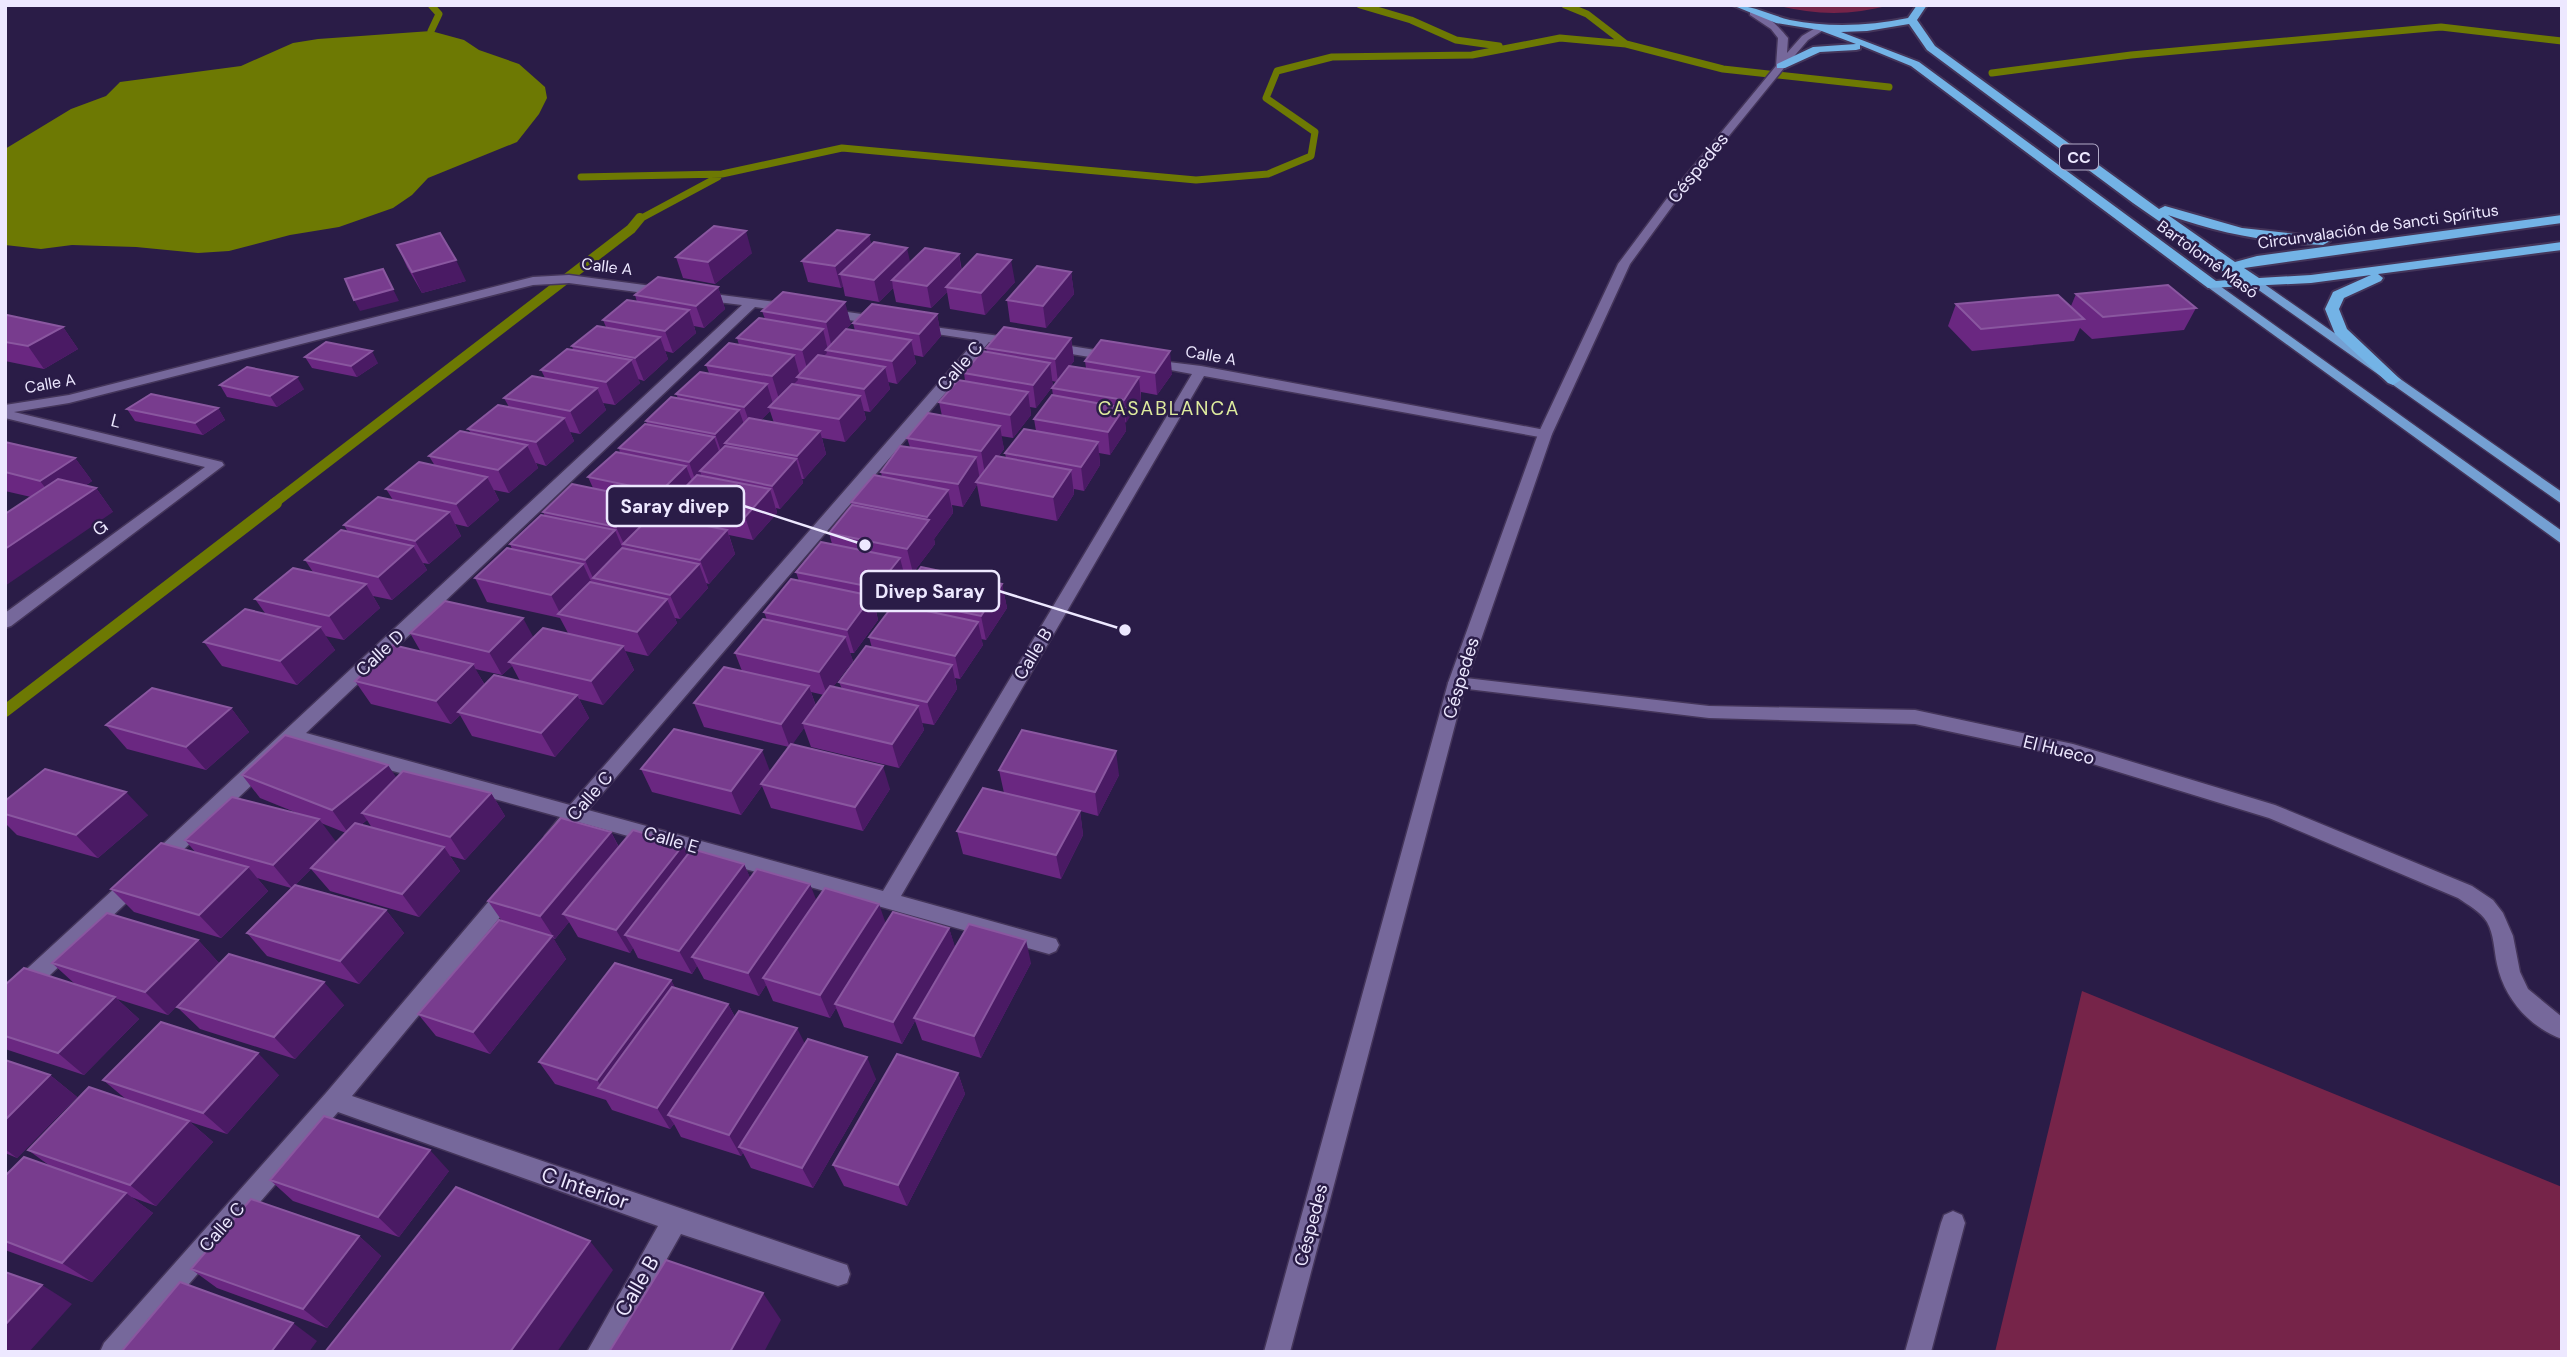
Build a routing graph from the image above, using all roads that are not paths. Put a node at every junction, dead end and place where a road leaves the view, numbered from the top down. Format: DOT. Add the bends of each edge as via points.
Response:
graph roads {
  1 [pos="1737,5"];
  2 [pos="1922,5"];
  3 [pos="1753,13"];
  4 [pos="1912,20"];
  5 [pos="1822,29"];
  6 [pos="1887,51"];
  7 [pos="1779,68"];
  8 [pos="2137,200"];
  9 [pos="2562,219"];
  10 [pos="2426,237"];
  11 [pos="2562,246"];
  12 [pos="2234,266"];
  13 [pos="2403,269"];
  14 [pos="2208,281"];
  15 [pos="2257,283"];
  16 [pos="753,302"];
  17 [pos="986,337"];
  18 [pos="1201,370"];
  19 [pos="2393,380"];
  20 [pos="5,409"];
  21 [pos="5,414"];
  22 [pos="1545,434"];
  23 [pos="217,465"];
  24 [pos="2562,499"];
  25 [pos="2562,538"];
  26 [pos="5,622"];
  27 [pos="1457,683"];
  28 [pos="292,736"];
  29 [pos="575,813"];
  30 [pos="539,855"];
  31 [pos="521,877"];
  32 [pos="887,902"];
  33 [pos="1049,945"];
  34 [pos="5,1003"];
  35 [pos="2562,1029"];
  36 [pos="334,1100"];
  37 [pos="675,1220"];
  38 [pos="1952,1223"];
  39 [pos="838,1274"];
  40 [pos="113,1352"];
  41 [pos="600,1352"];
  42 [pos="1277,1352"];
  43 [pos="1918,1352"];
  1 -- 3 [label="highway, CC"];
  2 -- 4 [label="highway"];
  3 -- 5 [label="highway, CC"];
  3 -- 7 [label="street" via="1783,38"];
  4 -- 5 [label="highway, CC" via="1870,28"];
  4 -- 8 [label="highway, Bartolomé Masó / CC" via="1931,48"];
  5 -- 6 [label="highway, Bartolomé Masó / CC"];
  5 -- 7 [label="street, Céspedes" via="1805,38"];
  6 -- 7 [label="highway" via="1825,47 1808,50"];
  6 -- 14 [label="highway, Bartolomé Masó / CC" via="1915,64"];
  7 -- 22 [label="street, Céspedes" via="1623,264"];
  8 -- 10 [label="highway" via="2236,232 2284,239 2366,242"];
  8 -- 12 [label="highway, Bartolomé Masó / CC"];
  9 -- 10 [label="highway, Circunvalación de Sancti Spíritus"];
  10 -- 12 [label="highway, Circunvalación de Sancti Spíritus"];
  11 -- 13 [label="highway"];
  12 -- 14 [label="highway, Circunvalación de Sancti Spíritus"];
  12 -- 15 [label="highway, Bartolomé Masó / CC"];
  13 -- 15 [label="highway"];
  13 -- 19 [label="highway" via="2338,295 2332,309 2340,331"];
  14 -- 15 [label="highway"];
  14 -- 25 [label="main road, Bartolomé Masó / CC"];
  15 -- 19 [label="main road, Bartolomé Masó / CC"];
  16 -- 17 [label="street, Calle A"];
  16 -- 20 [label="street, Calle A" via="563,279 533,281 69,399"];
  16 -- 28 [label="street, Calle D"];
  17 -- 18 [label="street, Calle A"];
  17 -- 29 [label="street, Calle C"];
  18 -- 22 [label="street, Calle A"];
  18 -- 32 [label="street, Calle B"];
  19 -- 24 [label="main road, Bartolomé Masó / CC"];
  21 -- 23 [label="street, L"];
  22 -- 27 [label="street, Céspedes"];
  23 -- 26 [label="street, G"];
  27 -- 35 [label="street, El Hueco" via="1709,712 1915,717 2073,751 2275,811 2465,892 2490,911 2501,927 2520,995 2537,1014"];
  27 -- 42 [label="street, Céspedes"];
  28 -- 29 [label="street, Calle E"];
  28 -- 34 [label="street, Calle D"];
  29 -- 30 [label="street, Calle C"];
  29 -- 32 [label="street, Calle E"];
  31 -- 36 [label="street, Calle C"];
  32 -- 33 [label="street, Calle E"];
  36 -- 37 [label="street, C Interior"];
  36 -- 40 [label="street, Calle C"];
  37 -- 39 [label="street, C Interior"];
  37 -- 41 [label="street, Calle B"];
  38 -- 43 [label="street"];
}
